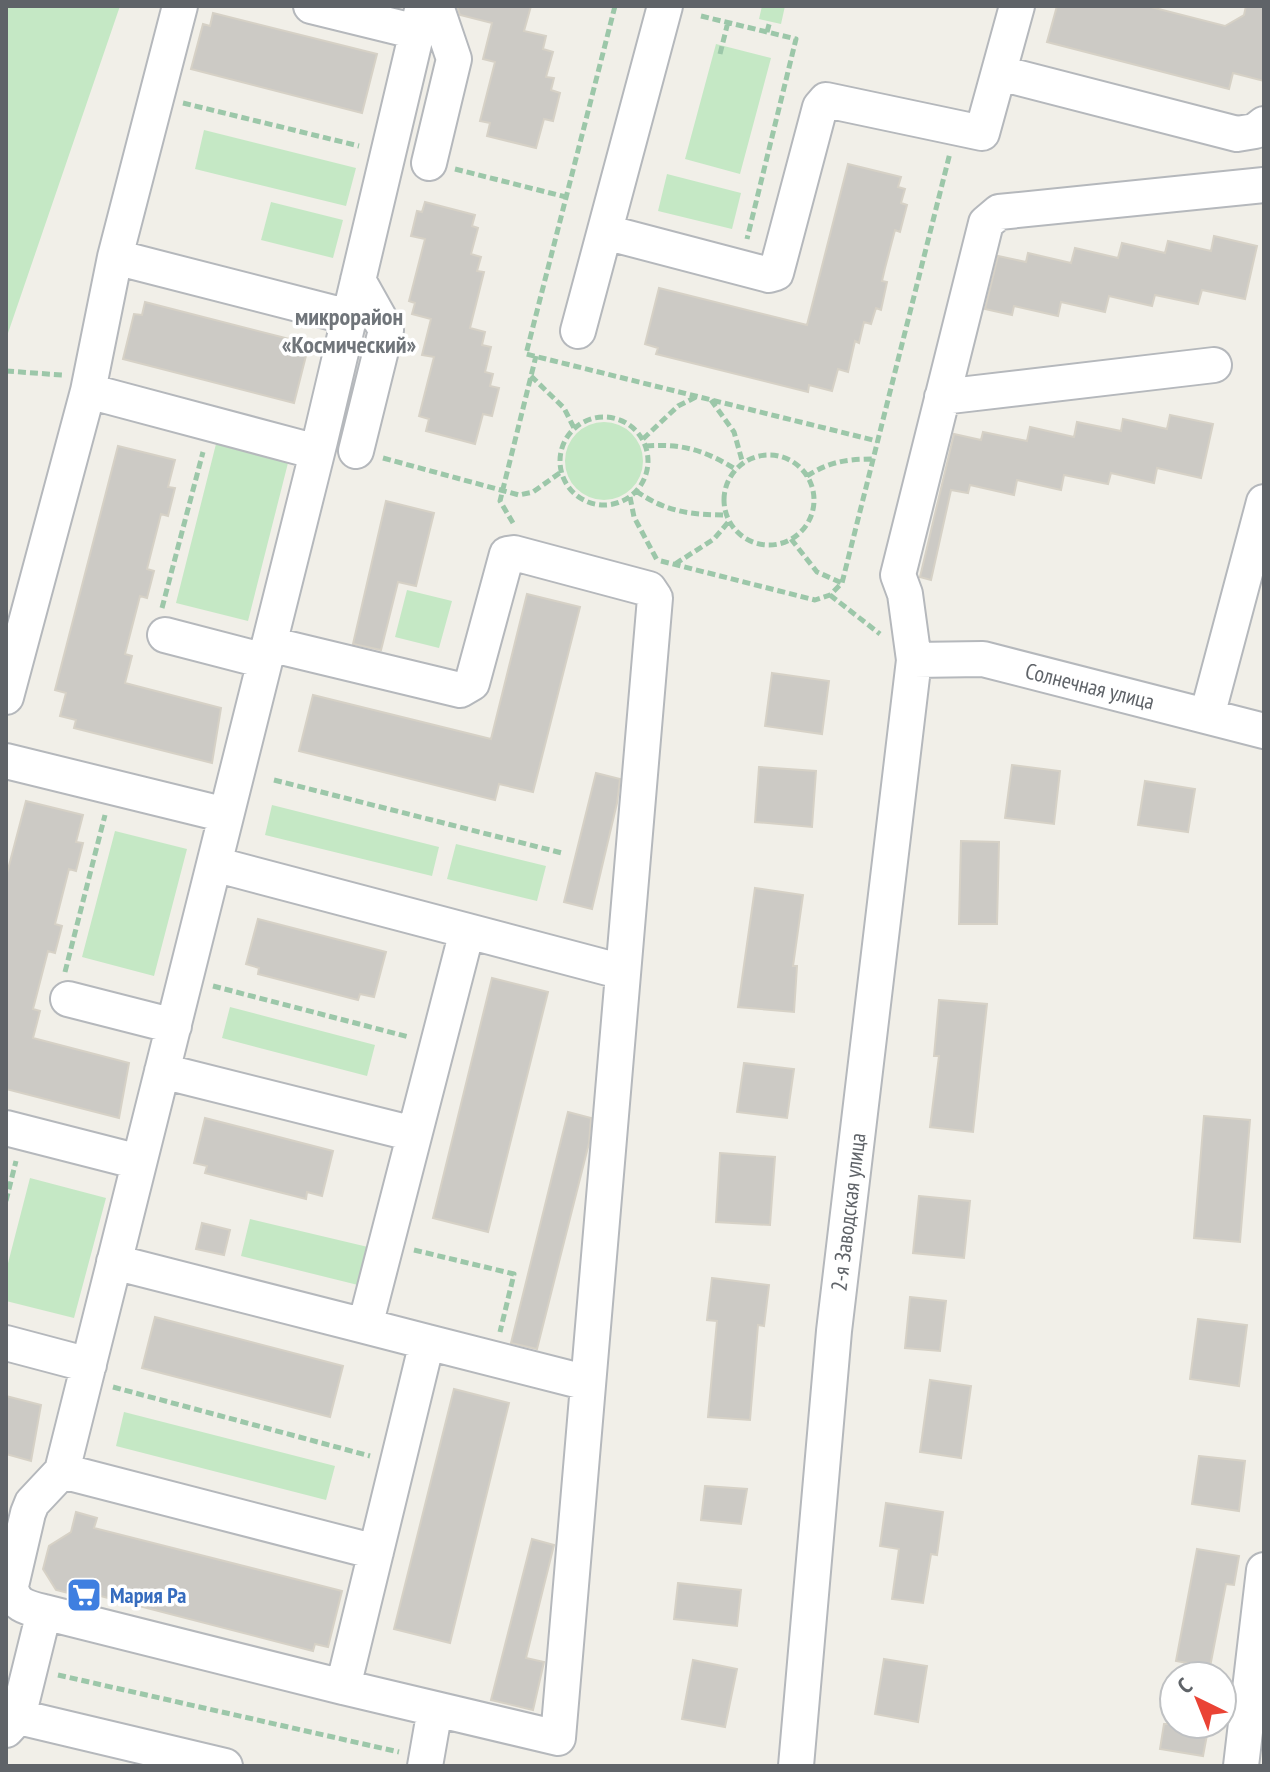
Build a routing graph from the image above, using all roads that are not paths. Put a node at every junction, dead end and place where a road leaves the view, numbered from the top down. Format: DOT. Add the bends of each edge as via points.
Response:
graph roads {
  1 [pos="180,6"];
  2 [pos="311,6"];
  3 [pos="665,6"];
  4 [pos="1017,6"];
  5 [pos="425,15"];
  6 [pos="1000,73"];
  7 [pos="1264,124"];
  8 [pos="429,163"];
  9 [pos="1264,185"];
  10 [pos="605,232"];
  11 [pos="115,257"];
  12 [pos="358,280"];
  13 [pos="349,317"];
  14 [pos="578,331"];
  15 [pos="1214,365"];
  16 [pos="90,384"];
  17 [pos="942,397"];
  18 [pos="356,451"];
  19 [pos="317,452"];
  20 [pos="1264,502"];
  21 [pos="1252,595"];
  22 [pos="165,635"];
  23 [pos="267,653"];
  24 [pos="914,660"];
  25 [pos="6,697"];
  26 [pos="1207,716"];
  27 [pos="1264,731"];
  28 [pos="6,761"];
  29 [pos="226,815"];
  30 [pos="214,864"];
  31 [pos="467,931"];
  32 [pos="623,972"];
  33 [pos="68,999"];
  34 [pos="174,1026"];
  35 [pos="162,1071"];
  36 [pos="15,1131"];
  37 [pos="414,1134"];
  38 [pos="139,1162"];
  39 [pos="114,1262"];
  40 [pos="365,1326"];
  41 [pos="427,1342"];
  42 [pos="6,1343"];
  43 [pos="87,1372"];
  44 [pos="588,1383"];
  45 [pos="62,1471"];
  46 [pos="14,1533"];
  47 [pos="376,1552"];
  48 [pos="1264,1570"];
  49 [pos="44,1612"];
  50 [pos="343,1687"];
  51 [pos="435,1709"];
  52 [pos="10,1720"];
  53 [pos="426,1762"];
  54 [pos="225,1766"];
  55 [pos="796,1766"];
  56 [pos="1241,1766"];
  1 -- 11 [label="street"];
  2 -- 5 [label="street"];
  3 -- 10 [label="street"];
  4 -- 6 [label="street"];
  5 -- 8 [label="street" via="454,59"];
  5 -- 12 [label="street"];
  6 -- 7 [label="street" via="1237,134"];
  6 -- 10 [label="street" via="986,129 976,134 826,100 779,268 769,275"];
  9 -- 17 [label="street, 2-я Заводская улица" via="990,216"];
  10 -- 14 [label="street"];
  11 -- 13 [label="street"];
  11 -- 16 [label="street"];
  12 -- 13 [label="street"];
  12 -- 18 [label="street" via="386,330"];
  13 -- 19 [label="street"];
  15 -- 17 [label="street"];
  16 -- 19 [label="street"];
  16 -- 25 [label="street"];
  17 -- 24 [label="street, 2-я Заводская улица" via="898,575"];
  19 -- 23 [label="street"];
  20 -- 21 [label="street"];
  21 -- 26 [label="street"];
  22 -- 23 [label="street"];
  23 -- 29 [label="street"];
  23 -- 32 [label="street" via="460,690 472,683 507,554 653,593"];
  24 -- 26 [label="street, Солнечная улица" via="983,659"];
  24 -- 55 [label="street, 2-я Заводская улица" via="834,1331"];
  26 -- 27 [label="street, Солнечная улица"];
  28 -- 29 [label="street"];
  29 -- 30 [label="street"];
  30 -- 31 [label="street"];
  30 -- 34 [label="street"];
  31 -- 32 [label="street"];
  31 -- 37 [label="street"];
  32 -- 44 [label="street"];
  33 -- 34 [label="street"];
  34 -- 35 [label="street"];
  35 -- 37 [label="street"];
  35 -- 38 [label="street"];
  36 -- 38 [label="street"];
  37 -- 40 [label="street"];
  38 -- 39 [label="street"];
  39 -- 40 [label="street"];
  39 -- 43 [label="street"];
  40 -- 41 [label="street"];
  41 -- 44 [label="street"];
  41 -- 47 [label="street"];
  42 -- 43 [label="street"];
  43 -- 45 [label="street"];
  44 -- 51 [label="street" via="558,1738"];
  45 -- 46 [label="street" via="32,1503"];
  45 -- 47 [label="street"];
  46 -- 49 [label="street" via="12,1595 25,1608"];
  47 -- 50 [label="street"];
  48 -- 56 [label="street"];
  49 -- 50 [label="street"];
  49 -- 52 [label="street"];
  50 -- 51 [label="street"];
  51 -- 53 [label="street"];
  52 -- 54 [label="street"];
}
